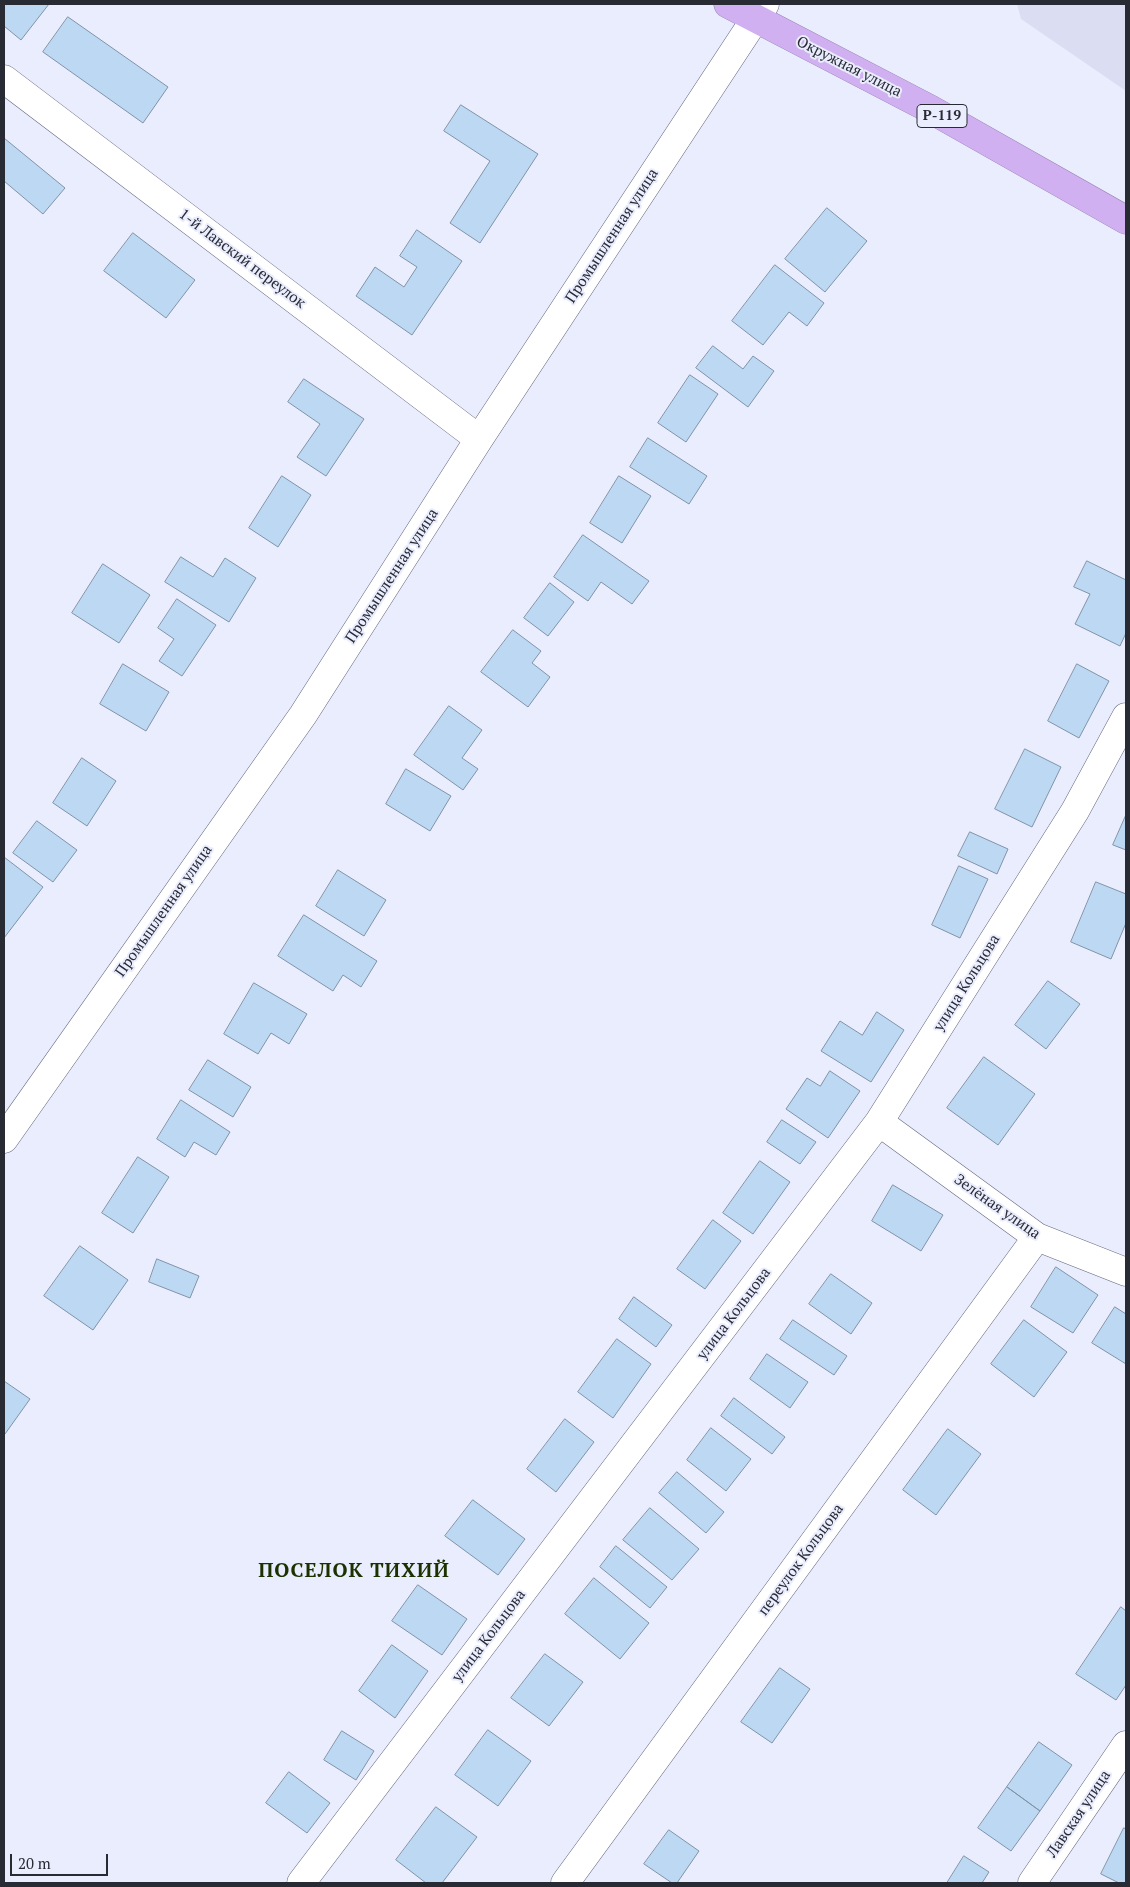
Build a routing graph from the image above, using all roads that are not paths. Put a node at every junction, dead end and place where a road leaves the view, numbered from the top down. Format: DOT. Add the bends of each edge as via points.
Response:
graph roads {
  1 [pos="728,4"];
  2 [pos="760,11"];
  3 [pos="4,79"];
  4 [pos="1126,220"];
  5 [pos="479,438"];
  6 [pos="1126,717"];
  7 [pos="879,1122"];
  8 [pos="4,1138"];
  9 [pos="1037,1238"];
  10 [pos="1126,1272"];
  11 [pos="1126,1744"];
  12 [pos="301,1883"];
  13 [pos="565,1883"];
  14 [pos="1032,1883"];
  1 -- 2 [label="highway, Окружная улица / Р-119"];
  2 -- 4 [label="highway, Окружная улица / Р-119"];
  2 -- 5 [label="street, Промышленная улица"];
  3 -- 5 [label="street, 1-й Лавский переулок"];
  5 -- 8 [label="street, Промышленная улица" via="302,715"];
  6 -- 7 [label="street, улица Кольцова" via="1075,810"];
  7 -- 9 [label="street, Зелёная улица"];
  7 -- 12 [label="street, улица Кольцова"];
  9 -- 10 [label="street, Зелёная улица"];
  9 -- 13 [label="street, переулок Кольцова"];
  11 -- 14 [label="street, Лавская улица"];
}
